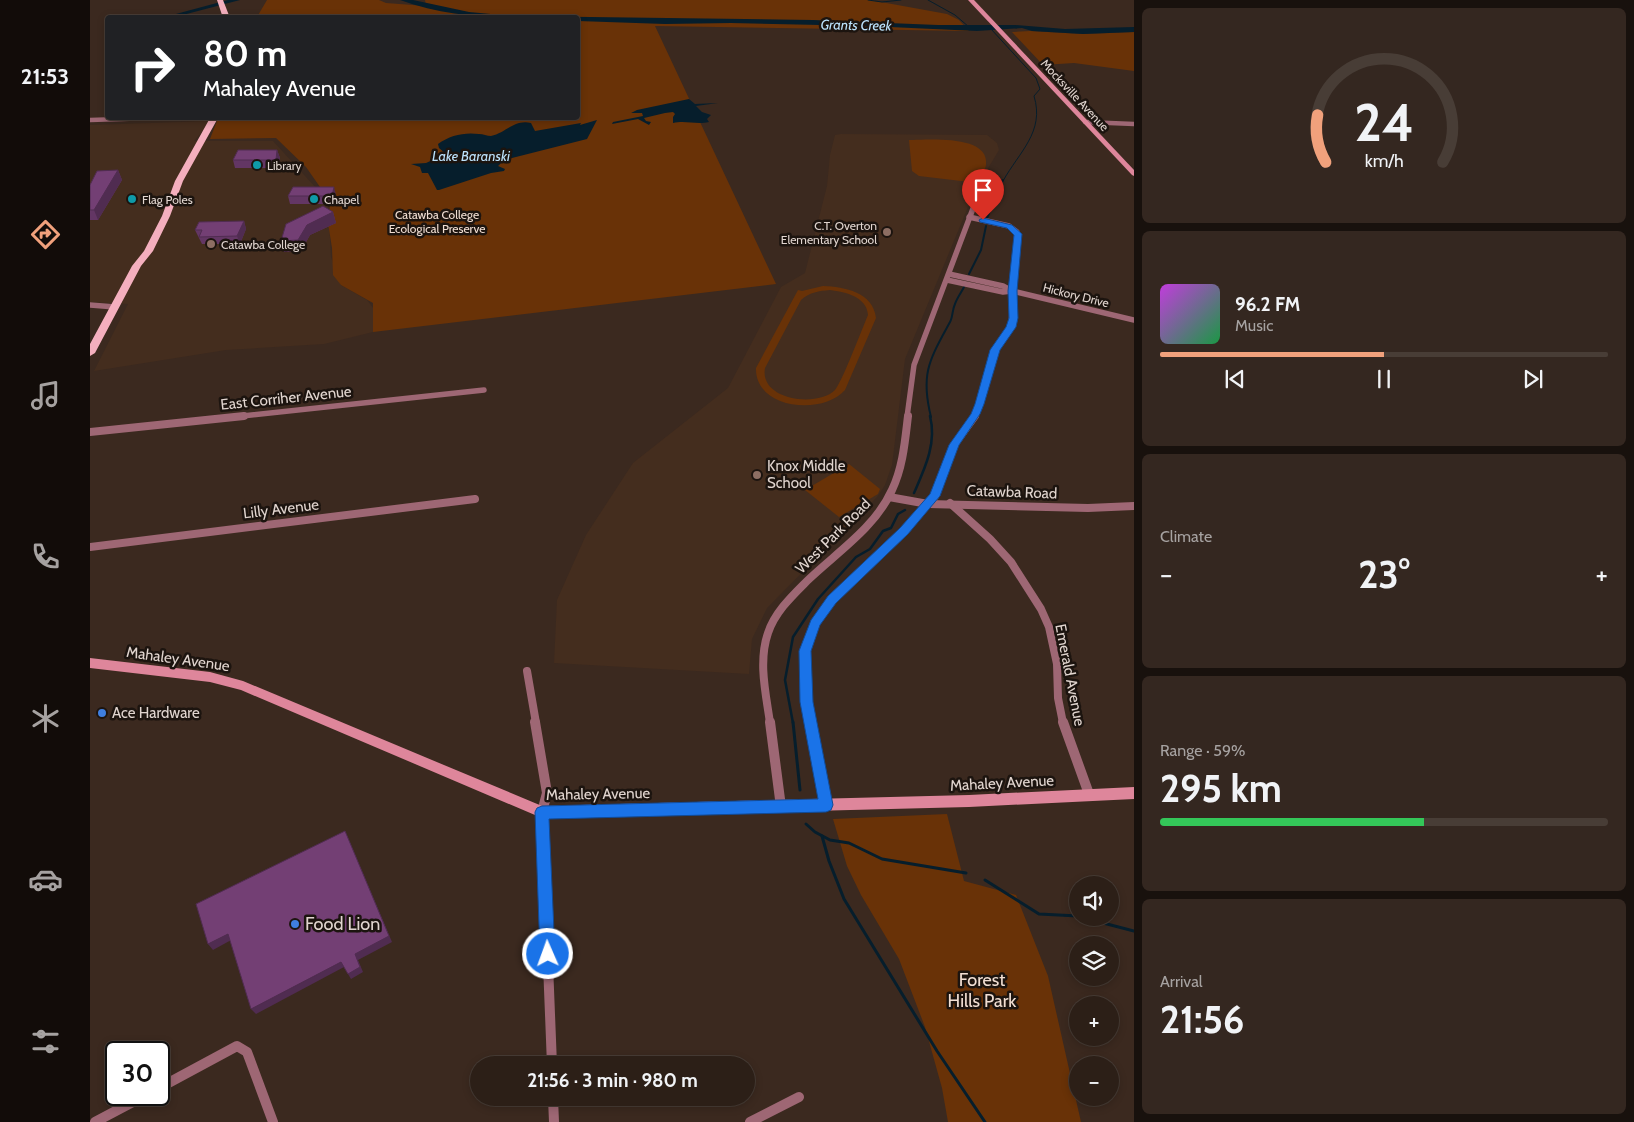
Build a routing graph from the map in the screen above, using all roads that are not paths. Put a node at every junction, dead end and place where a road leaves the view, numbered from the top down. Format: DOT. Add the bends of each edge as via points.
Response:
graph roads {
  1 [pos="220,0"];
  2 [pos="971,0"];
  3 [pos="226,15"];
  4 [pos="90,120"];
  5 [pos="105,120"];
  6 [pos="212,121"];
  7 [pos="1085,122"];
  8 [pos="1134,124"];
  9 [pos="1134,174"];
  10 [pos="977,198"];
  11 [pos="970,217"];
  12 [pos="948,277"];
  13 [pos="1012,291"];
  14 [pos="90,305"];
  15 [pos="115,307"];
  16 [pos="1134,320"];
  17 [pos="90,353"];
  18 [pos="484,390"];
  19 [pos="90,432"];
  20 [pos="889,497"];
  21 [pos="475,499"];
  22 [pos="950,503"];
  23 [pos="928,505"];
  24 [pos="1134,506"];
  25 [pos="90,547"];
  26 [pos="90,663"];
  27 [pos="527,671"];
  28 [pos="1134,792"];
  29 [pos="1089,794"];
  30 [pos="826,805"];
  31 [pos="781,807"];
  32 [pos="542,812"];
  33 [pos="552,1056"];
  34 [pos="170,1082"];
  35 [pos="799,1097"];
  36 [pos="125,1106"];
  37 [pos="553,1106"];
  38 [pos="95,1122"];
  39 [pos="273,1122"];
  40 [pos="554,1122"];
  41 [pos="750,1122"];
  1 -- 3 [label="main road"];
  2 -- 7 [label="street, Mocksville Avenue"];
  4 -- 5 [label="street"];
  6 -- 15 [label="main road" via="211,134 186,181 178,186 148,251"];
  7 -- 8 [label="street"];
  7 -- 9 [label="street, Mocksville Avenue"];
  10 -- 11 [label="street, West Park Road"];
  11 -- 12 [label="street, West Park Road"];
  11 -- 13 [label="street" via="1009,226 1017,232"];
  12 -- 13 [label="street, Hickory Drive" via="1003,292"];
  12 -- 20 [label="street, West Park Road" via="914,366 904,449"];
  13 -- 16 [label="street, Hickory Drive"];
  13 -- 23 [label="street" via="1014,318 1011,327 995,350 975,414 954,445 935,496"];
  14 -- 15 [label="street"];
  15 -- 17 [label="main road"];
  18 -- 19 [label="street, East Corriher Avenue"];
  20 -- 23 [label="street, Catawba Road"];
  20 -- 31 [label="street, West Park Road" via="867,526 814,575 773,620 766,642 763,675"];
  21 -- 25 [label="street, Lilly Avenue"];
  22 -- 23 [label="street, Catawba Road"];
  22 -- 24 [label="street, Catawba Road" via="1088,508"];
  22 -- 29 [label="street, Emerald Avenue" via="1011,562 1049,627 1057,664 1058,698 1063,722"];
  23 -- 30 [label="street" via="832,599 810,636 805,651 806,702"];
  26 -- 32 [label="street, Mahaley Avenue" via="210,677 244,686"];
  27 -- 32 [label="street" via="548,793"];
  28 -- 29 [label="street, Mahaley Avenue"];
  29 -- 30 [label="street, Mahaley Avenue"];
  30 -- 31 [label="street, Mahaley Avenue"];
  31 -- 32 [label="street, Mahaley Avenue"];
  32 -- 33 [label="street"];
  34 -- 39 [label="street" via="237,1046 247,1052"];
  35 -- 41 [label="street"];
  36 -- 38 [label="street"];
  37 -- 40 [label="street"];
}
